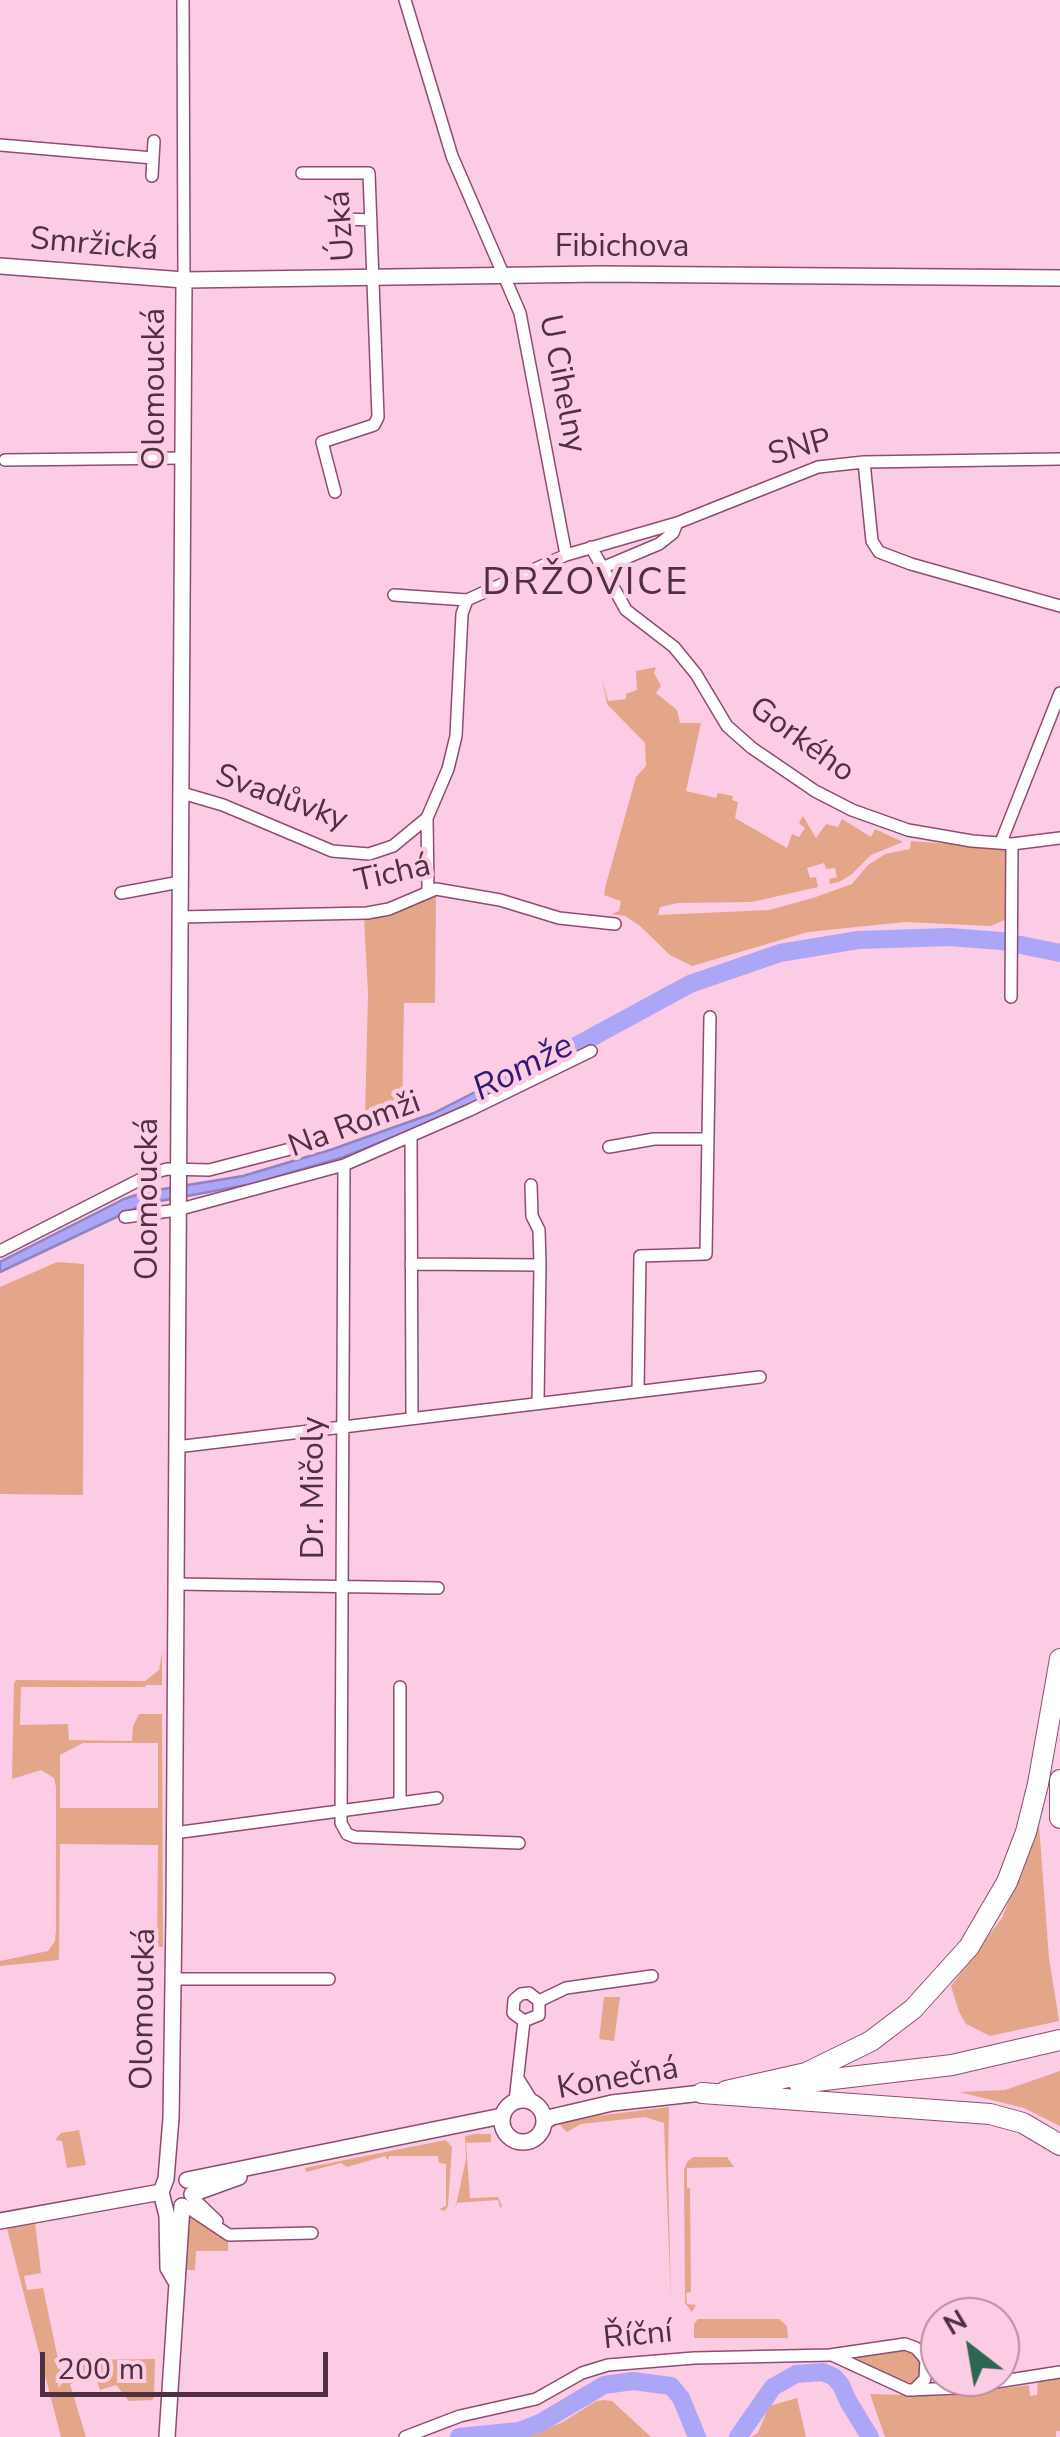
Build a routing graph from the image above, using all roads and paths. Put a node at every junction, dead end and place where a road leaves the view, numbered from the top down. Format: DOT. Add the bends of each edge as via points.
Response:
graph roads {
  1 [pos="184,0"];
  2 [pos="404,0"];
  3 [pos="154,141"];
  4 [pos="0,145"];
  5 [pos="153,158"];
  6 [pos="302,173"];
  7 [pos="152,176"];
  8 [pos="346,220"];
  9 [pos="371,220"];
  10 [pos="0,266"];
  11 [pos="504,276"];
  12 [pos="1060,278"];
  13 [pos="374,279"];
  14 [pos="184,280"];
  15 [pos="182,458"];
  16 [pos="1060,458"];
  17 [pos="5,460"];
  18 [pos="864,462"];
  19 [pos="335,492"];
  20 [pos="677,523"];
  21 [pos="591,547"];
  22 [pos="566,555"];
  23 [pos="602,568"];
  24 [pos="394,595"];
  25 [pos="467,600"];
  26 [pos="1060,606"];
  27 [pos="1060,693"];
  28 [pos="182,793"];
  29 [pos="427,818"];
  30 [pos="1060,838"];
  31 [pos="1007,843"];
  32 [pos="180,882"];
  33 [pos="428,890"];
  34 [pos="121,893"];
  35 [pos="179,916"];
  36 [pos="615,924"];
  37 [pos="1011,997"];
  38 [pos="710,1017"];
  39 [pos="591,1050"];
  40 [pos="411,1137"];
  41 [pos="708,1138"];
  42 [pos="609,1146"];
  43 [pos="294,1148"];
  44 [pos="344,1165"];
  45 [pos="177,1173"];
  46 [pos="531,1184"];
  47 [pos="177,1210"];
  48 [pos="125,1218"];
  49 [pos="0,1252"];
  50 [pos="411,1264"];
  51 [pos="540,1265"];
  52 [pos="760,1378"];
  53 [pos="638,1390"];
  54 [pos="538,1402"];
  55 [pos="412,1417"];
  56 [pos="342,1426"];
  57 [pos="176,1447"];
  58 [pos="175,1584"];
  59 [pos="342,1587"];
  60 [pos="438,1588"];
  61 [pos="1060,1659"];
  62 [pos="400,1687"];
  63 [pos="1060,1780"];
  64 [pos="437,1798"];
  65 [pos="400,1802"];
  66 [pos="338,1810"];
  67 [pos="1060,1818"];
  68 [pos="174,1833"];
  69 [pos="520,1843"];
  70 [pos="652,1976"];
  71 [pos="172,1979"];
  72 [pos="330,1980"];
  73 [pos="539,2001"];
  74 [pos="524,2021"];
  75 [pos="1060,2040"];
  76 [pos="726,2090"];
  77 [pos="702,2093"];
  78 [pos="533,2108"];
  79 [pos="502,2122"];
  80 [pos="1060,2145"];
  81 [pos="179,2192"];
  82 [pos="0,2221"];
  83 [pos="312,2233"];
  84 [pos="830,2355"];
  85 [pos="1060,2372"];
  86 [pos="914,2390"];
  87 [pos="167,2437"];
  88 [pos="405,2437"];
  1 -- 14 [label="street"];
  2 -- 11 [label="street, U Cihelny" via="452,156"];
  3 -- 5 [label="street"];
  4 -- 5 [label="street"];
  5 -- 7 [label="street"];
  6 -- 9 [label="street, Úzká" via="369,174"];
  8 -- 9 [label="street"];
  9 -- 13 [label="street, Úzká"];
  10 -- 14 [label="street, Smržická"];
  11 -- 12 [label="street, Fibichova"];
  11 -- 13 [label="street, Fibichova"];
  11 -- 22 [label="street, U Cihelny" via="520,314"];
  13 -- 14 [label="street, Fibichova"];
  13 -- 19 [label="street, Úzká" via="378,418 322,442"];
  14 -- 15 [label="street, Olomoucká"];
  15 -- 17 [label="street"];
  15 -- 28 [label="street, Olomoucká"];
  16 -- 18 [label="street, SNP"];
  18 -- 20 [label="street, SNP" via="818,467"];
  18 -- 26 [label="street" via="872,542 879,552"];
  20 -- 21 [label="street, SNP"];
  20 -- 23 [label="street" via="659,544"];
  21 -- 22 [label="street, SNP"];
  21 -- 23 [label="street, Gorkého"];
  22 -- 25 [label="street"];
  23 -- 31 [label="street, Gorkého" via="626,610 674,647 728,726 815,791 908,830"];
  24 -- 25 [label="street"];
  25 -- 29 [label="street, Svadůvky" via="456,736"];
  27 -- 31 [label="street"];
  28 -- 29 [label="street, Svadůvky" via="352,854 388,849"];
  28 -- 32 [label="street, Olomoucká"];
  29 -- 33 [label="street"];
  30 -- 31 [label="street, Gorkého"];
  31 -- 37 [label="street"];
  32 -- 34 [label="street"];
  32 -- 35 [label="street, Olomoucká"];
  33 -- 35 [label="street, Tichá" via="367,913"];
  33 -- 36 [label="street, Tichá"];
  35 -- 45 [label="street, Olomoucká"];
  38 -- 41 [label="street"];
  39 -- 40 [label="street, Na Romži"];
  40 -- 44 [label="street, Na Romži"];
  40 -- 50 [label="street"];
  41 -- 42 [label="street"];
  41 -- 53 [label="street" via="706,1254 640,1256"];
  43 -- 45 [label="street, Na Romži"];
  44 -- 47 [label="street, Na Romži"];
  44 -- 56 [label="street, Dr. Mičoly"];
  45 -- 47 [label="street, Olomoucká"];
  45 -- 49 [label="street, Na Romži" via="153,1173"];
  46 -- 51 [label="street"];
  47 -- 48 [label="street, Na Romži"];
  47 -- 57 [label="street, Olomoucká"];
  50 -- 51 [label="street"];
  50 -- 55 [label="street"];
  51 -- 54 [label="street"];
  52 -- 53 [label="street"];
  53 -- 54 [label="street"];
  54 -- 55 [label="street"];
  55 -- 56 [label="street"];
  56 -- 57 [label="street"];
  56 -- 59 [label="street, Dr. Mičoly"];
  57 -- 58 [label="street, Olomoucká"];
  58 -- 59 [label="street"];
  58 -- 68 [label="street, Olomoucká"];
  59 -- 60 [label="street"];
  59 -- 66 [label="street, Dr. Mičoly"];
  61 -- 76 [label="highway" via="1026,1832 1007,1882 969,1947 913,2009 871,2042 806,2073"];
  62 -- 65 [label="street"];
  63 -- 67 [label="highway"];
  64 -- 65 [label="street"];
  65 -- 66 [label="street"];
  66 -- 68 [label="street"];
  66 -- 69 [label="street" via="344,1830 355,1837"];
  68 -- 71 [label="street, Olomoucká"];
  70 -- 73 [label="street" via="566,1988"];
  71 -- 72 [label="street"];
  71 -- 81 [label="street, Olomoucká" via="171,2118"];
  73 -- 74 [label="street" via="538,2014"];
  73 -- 74 [label="street" via="525,1993 514,2000 514,2012"];
  74 -- 78 [label="street, Konečná" via="519,2080"];
  75 -- 76 [label="highway" via="952,2064"];
  76 -- 77 [label="highway"];
  77 -- 78 [label="street, Konečná"];
  77 -- 80 [label="highway" via="990,2114 1023,2123"];
  78 -- 79 [label="street, Konečná"];
  78 -- 79 [label="street, Konečná" via="536,2138 510,2138"];
  79 -- 81 [label="street, Konečná" via="260,2167"];
  81 -- 82 [label="street, Konečná"];
  81 -- 83 [label="street" via="228,2235"];
  81 -- 87 [label="street, Olomoucká" via="168,2216 168,2268 175,2280"];
  84 -- 86 [label="street, Říční"];
  84 -- 86 [label="street, Říční" via="910,2345 922,2353 928,2370"];
  84 -- 88 [label="street, Říční" via="604,2365 536,2398"];
  85 -- 86 [label="street, Říční"];
}
